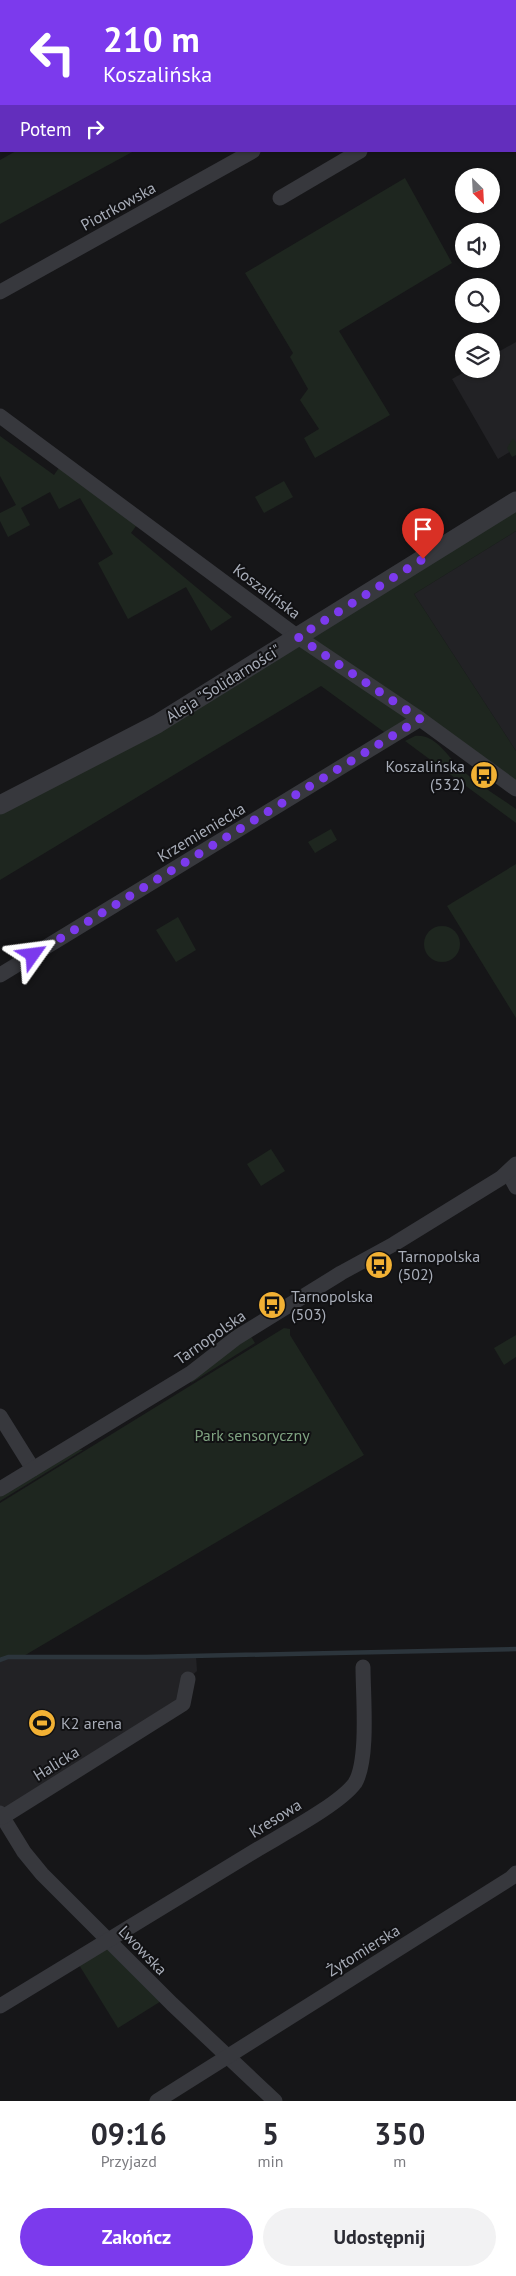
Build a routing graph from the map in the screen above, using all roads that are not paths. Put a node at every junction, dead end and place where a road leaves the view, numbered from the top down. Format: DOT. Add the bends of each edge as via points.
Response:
graph roads {
  1 [pos="251,152"];
  2 [pos="358,152"];
  3 [pos="280,198"];
  4 [pos="0,292"];
  5 [pos="0,416"];
  6 [pos="516,501"];
  7 [pos="298,637"];
  8 [pos="420,719"];
  9 [pos="516,789"];
  10 [pos="0,805"];
  11 [pos="0,975"];
  12 [pos="512,1168"];
  13 [pos="516,1187"];
  14 [pos="0,1416"];
  15 [pos="33,1469"];
  16 [pos="0,1489"];
  17 [pos="363,1667"];
  18 [pos="188,1679"];
  19 [pos="1,1815"];
  20 [pos="516,1873"];
  21 [pos="109,1940"];
  22 [pos="2,2001"];
  23 [pos="228,2058"];
  24 [pos="157,2101"];
  25 [pos="275,2101"];
  1 -- 4 [label="street, Piotrkowska"];
  2 -- 3 [label="street"];
  5 -- 7 [label="street, Koszalińska"];
  6 -- 7 [label="street, Aleja \"Solidarności\""];
  7 -- 8 [label="street, Koszalińska"];
  7 -- 10 [label="street, Aleja \"Solidarności\"" via="157,724"];
  8 -- 9 [label="street, Koszalińska"];
  8 -- 11 [label="street, Krzemieniecka"];
  12 -- 13 [label="street"];
  12 -- 15 [label="street, Tarnopolska" via="394,1244 337,1275 236,1338 191,1373"];
  14 -- 15 [label="street"];
  15 -- 16 [label="street, Tarnopolska"];
  17 -- 21 [label="street, Kresowa" via="361,1768 348,1791"];
  18 -- 19 [label="street, Halicka" via="184,1704"];
  19 -- 21 [label="street, Lwowska" via="42,1874"];
  20 -- 23 [label="street, Żytomierska"];
  21 -- 22 [label="street, Kresowa"];
  21 -- 23 [label="street, Lwowska"];
  23 -- 24 [label="street, Żytomierska"];
  23 -- 25 [label="street, Lwowska"];
}
